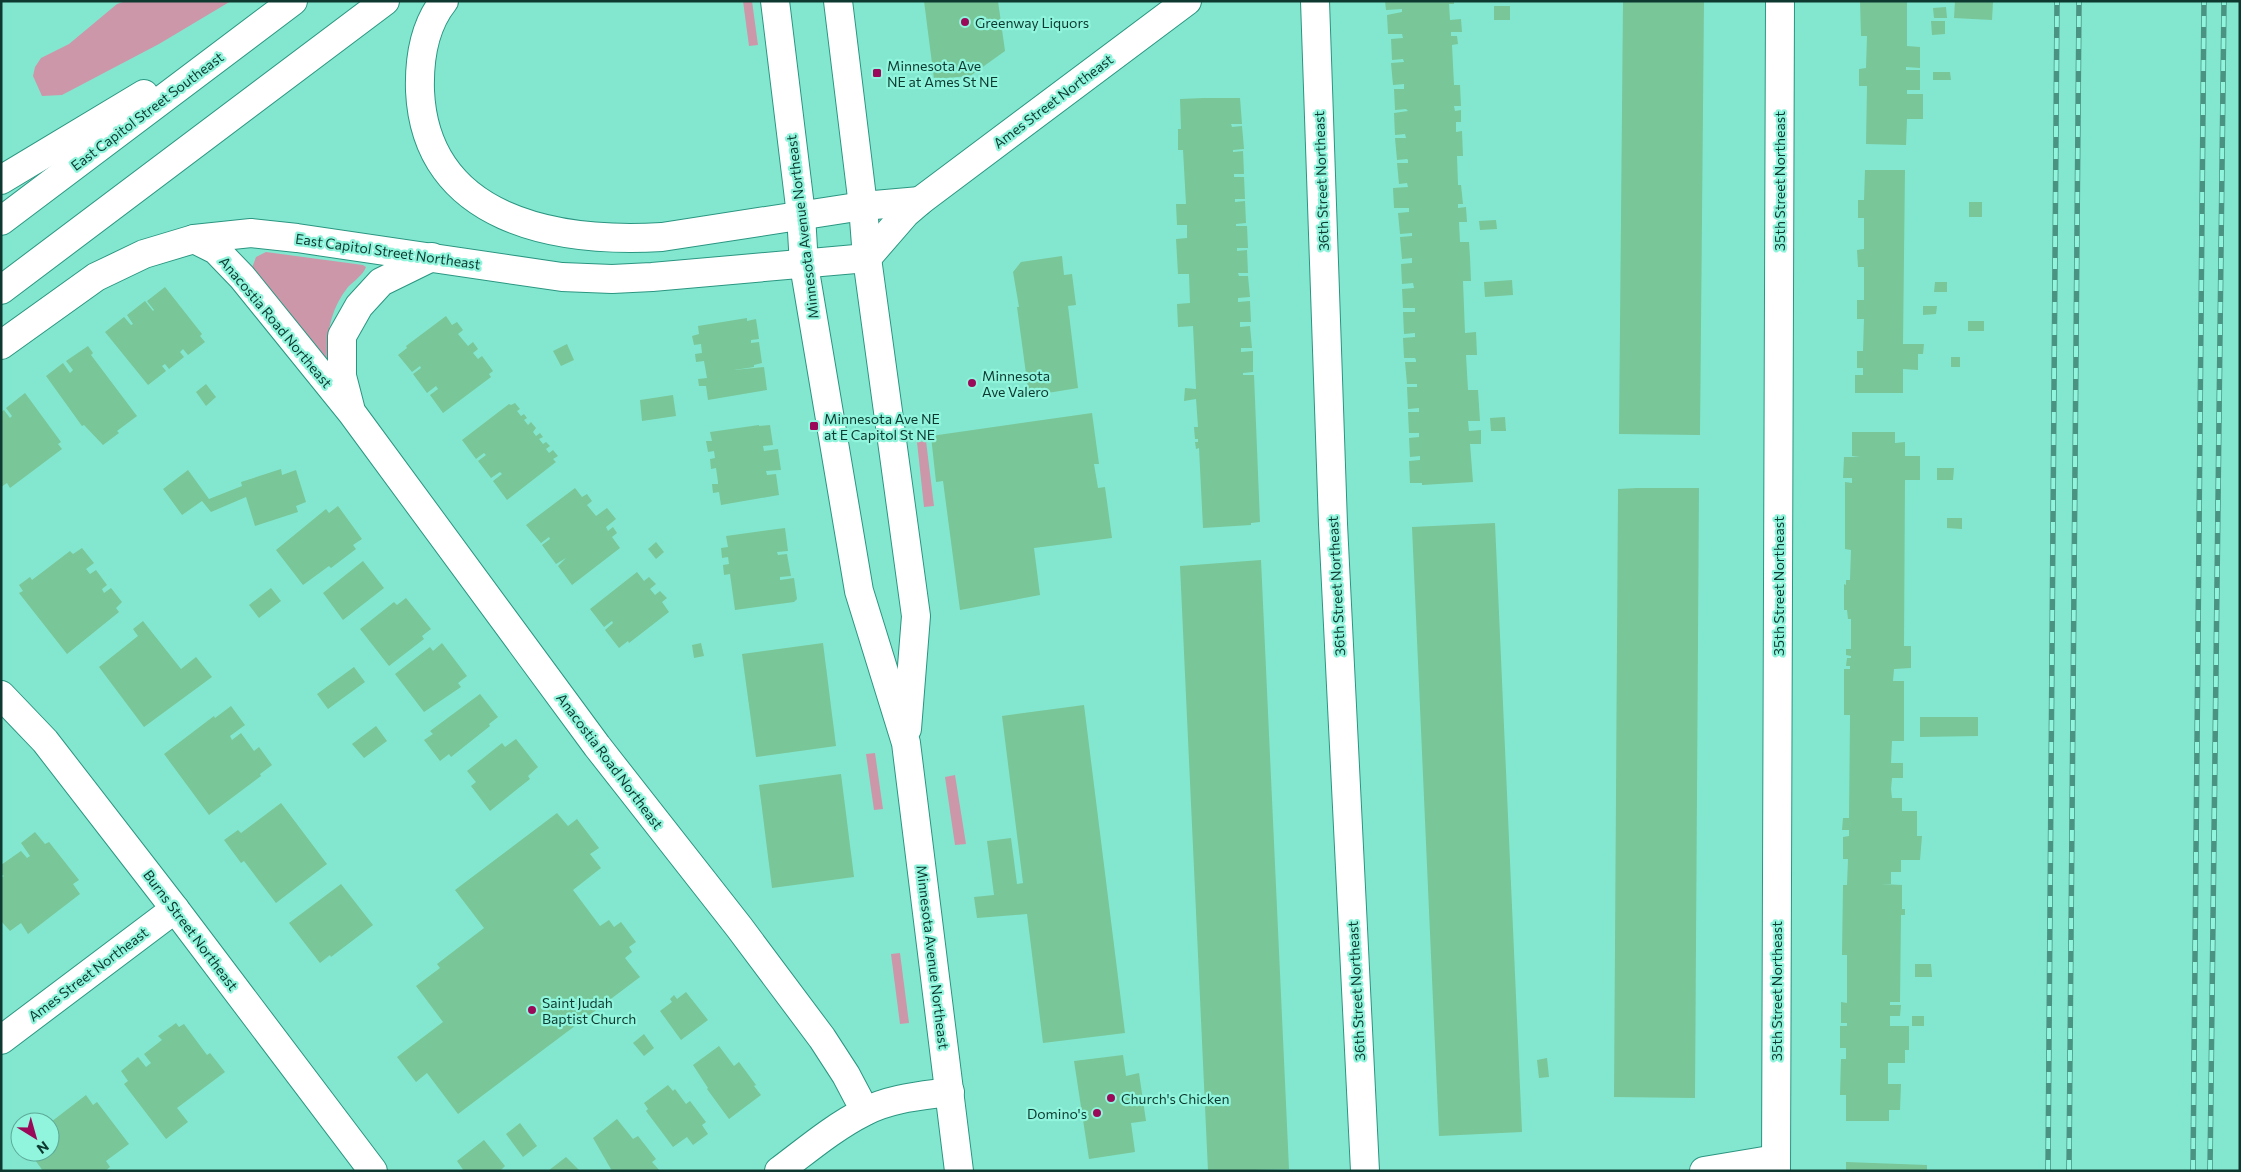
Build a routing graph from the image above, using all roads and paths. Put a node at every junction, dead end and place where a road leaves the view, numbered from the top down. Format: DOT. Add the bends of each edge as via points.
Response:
graph roads {
  1 [pos="292,1"];
  2 [pos="385,1"];
  3 [pos="444,1"];
  4 [pos="775,1"];
  5 [pos="838,1"];
  6 [pos="1187,1"];
  7 [pos="1315,1"];
  8 [pos="1780,1"];
  9 [pos="1,180"];
  10 [pos="920,201"];
  11 [pos="863,206"];
  12 [pos="801,215"];
  13 [pos="1,222"];
  14 [pos="194,239"];
  15 [pos="432,257"];
  16 [pos="867,258"];
  17 [pos="804,265"];
  18 [pos="1,290"];
  19 [pos="1,345"];
  20 [pos="352,413"];
  21 [pos="1,695"];
  22 [pos="906,743"];
  23 [pos="176,909"];
  24 [pos="1,1040"];
  25 [pos="950,1092"];
  26 [pos="865,1111"];
  27 [pos="1776,1165"];
  28 [pos="373,1171"];
  29 [pos="779,1171"];
  30 [pos="959,1171"];
  31 [pos="1365,1171"];
  32 [pos="1704,1171"];
  1 -- 9 [label="street"];
  1 -- 13 [label="street, East Capitol Street Southeast"];
  2 -- 18 [label="street"];
  3 -- 12 [label="street" via="435,12 423,44 421,109 426,130 446,169 479,203 522,223 605,237 662,236"];
  4 -- 12 [label="street, Minnesota Avenue Northeast"];
  5 -- 11 [label="street, Minnesota Avenue Northeast"];
  6 -- 10 [label="street, Ames Street Northeast"];
  7 -- 31 [label="street, 36th Street Northeast" via="1333,524"];
  8 -- 27 [label="street, 35th Street Northeast"];
  10 -- 11 [label="street"];
  10 -- 16 [label="street, Ames Street Northeast"];
  11 -- 12 [label="street"];
  11 -- 16 [label="street, Minnesota Avenue Northeast"];
  12 -- 17 [label="street, Minnesota Avenue Northeast"];
  14 -- 15 [label="street, East Capitol Street Northeast" via="251,233"];
  14 -- 19 [label="street, East Capitol Street Northeast" via="144,254 96,277"];
  14 -- 20 [label="street, Anacostia Road Northeast" via="216,250 242,277"];
  15 -- 17 [label="street, East Capitol Street Northeast" via="562,276 612,279"];
  15 -- 20 [label="street, Anacostia Road Northeast" via="381,282 359,306 342,336 342,376"];
  16 -- 17 [label="street"];
  16 -- 22 [label="street, Minnesota Avenue Northeast" via="916,616"];
  17 -- 22 [label="street, Minnesota Avenue Northeast" via="859,591"];
  20 -- 26 [label="street, Anacostia Road Northeast" via="597,746 816,1030"];
  21 -- 23 [label="street, Burns Street Northeast" via="45,741"];
  22 -- 25 [label="street, Minnesota Avenue Northeast"];
  23 -- 24 [label="street, Ames Street Northeast"];
  23 -- 28 [label="street, Burns Street Northeast"];
  25 -- 26 [label="street" via="899,1099"];
  25 -- 30 [label="street, Minnesota Avenue Northeast"];
  26 -- 29 [label="street"];
  27 -- 32 [label="street"];
}
